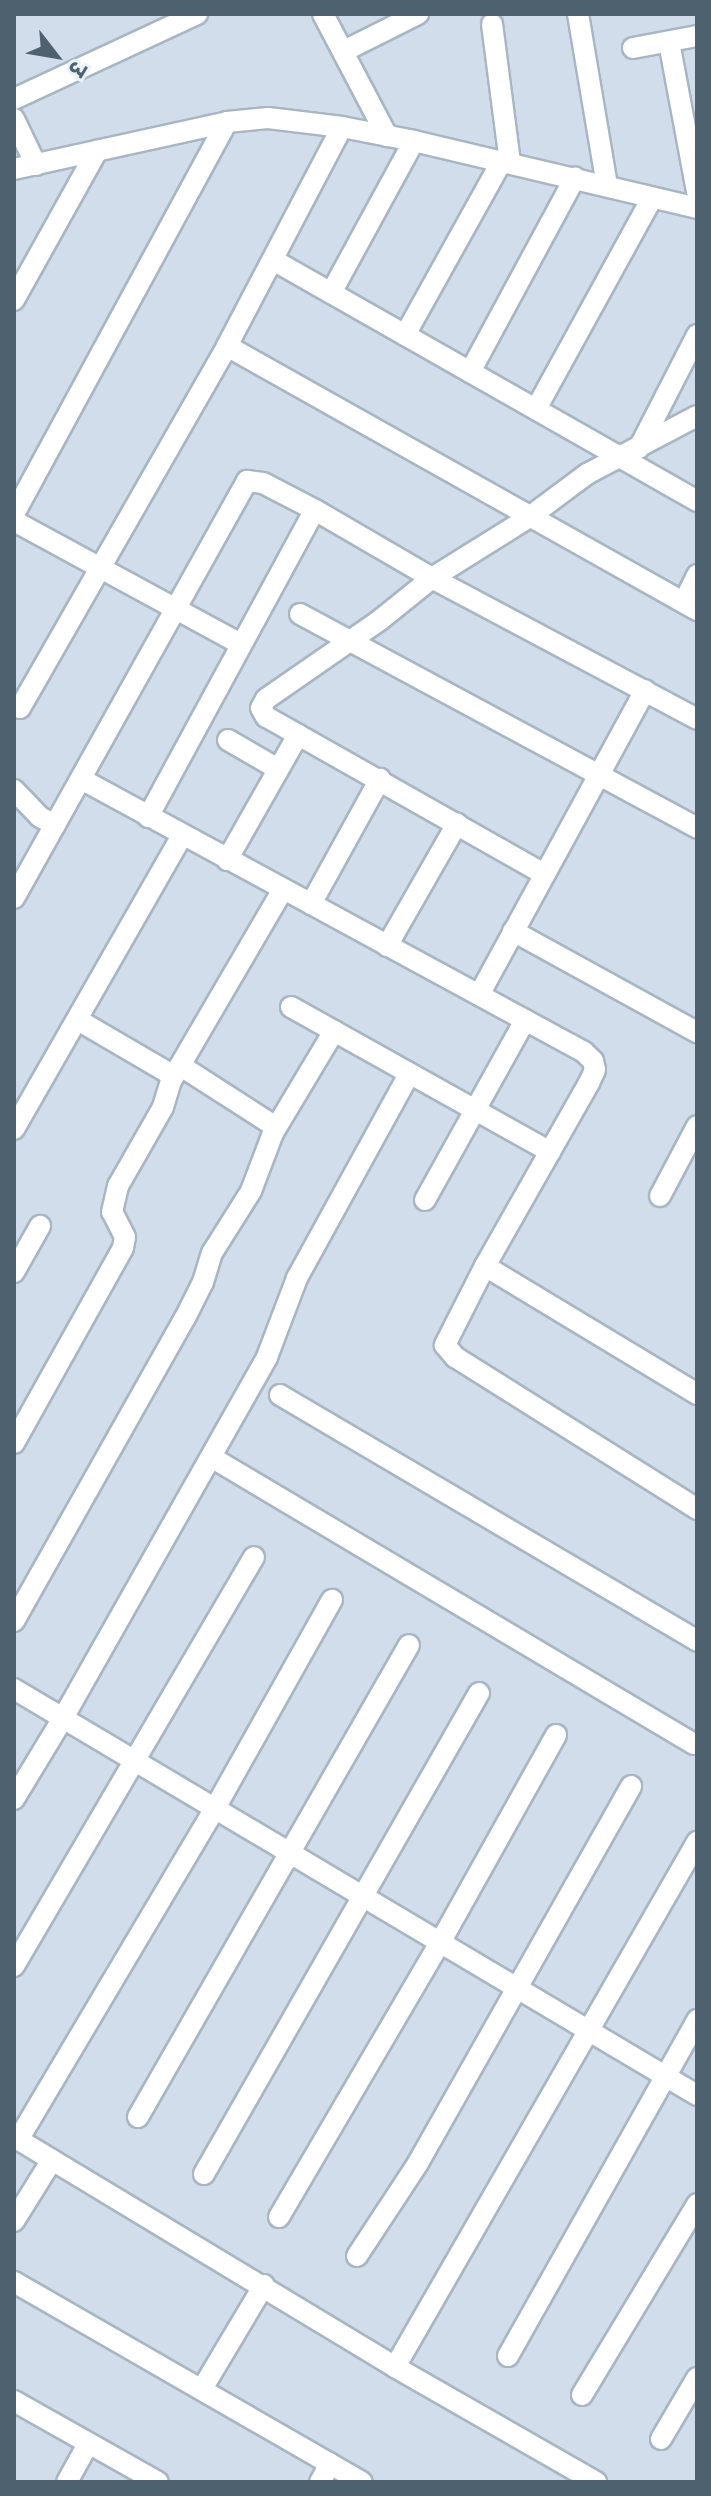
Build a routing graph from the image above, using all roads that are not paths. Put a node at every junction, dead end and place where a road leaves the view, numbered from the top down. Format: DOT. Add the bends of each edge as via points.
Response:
graph roads {
  1 [pos="197,14"];
  2 [pos="323,14"];
  3 [pos="418,14"];
  4 [pos="578,14"];
  5 [pos="492,24"];
  6 [pos="697,36"];
  7 [pos="669,42"];
  8 [pos="633,48"];
  9 [pos="344,51"];
  10 [pos="14,99"];
  11 [pos="14,119"];
  12 [pos="227,122"];
  13 [pos="342,127"];
  14 [pos="387,136"];
  15 [pos="414,141"];
  16 [pos="693,146"];
  17 [pos="97,151"];
  18 [pos="506,162"];
  19 [pos="36,165"];
  20 [pos="14,169"];
  21 [pos="575,178"];
  22 [pos="607,186"];
  23 [pos="697,191"];
  24 [pos="652,198"];
  25 [pos="697,208"];
  26 [pos="273,260"];
  27 [pos="331,293"];
  28 [pos="14,300"];
  29 [pos="405,335"];
  30 [pos="697,335"];
  31 [pos="227,346"];
  32 [pos="470,372"];
  33 [pos="536,409"];
  34 [pos="697,416"];
  35 [pos="629,452"];
  36 [pos="697,501"];
  37 [pos="315,510"];
  38 [pos="528,518"];
  39 [pos="18,521"];
  40 [pos="14,546"];
  41 [pos="101,568"];
  42 [pos="697,575"];
  43 [pos="432,578"];
  44 [pos="690,606"];
  45 [pos="176,609"];
  46 [pos="300,614"];
  47 [pos="351,641"];
  48 [pos="241,644"];
  49 [pos="645,690"];
  50 [pos="20,708"];
  51 [pos="697,719"];
  52 [pos="298,735"];
  53 [pos="228,740"];
  54 [pos="278,769"];
  55 [pos="598,774"];
  56 [pos="81,779"];
  57 [pos="380,779"];
  58 [pos="14,790"];
  59 [pos="148,817"];
  60 [pos="457,824"];
  61 [pos="55,825"];
  62 [pos="697,828"];
  63 [pos="182,836"];
  64 [pos="227,860"];
  65 [pos="544,874"];
  66 [pos="283,889"];
  67 [pos="14,897"];
  68 [pos="311,904"];
  69 [pos="513,931"];
  70 [pos="387,946"];
  71 [pos="479,995"];
  72 [pos="291,1007"];
  73 [pos="78,1020"];
  74 [pos="525,1020"];
  75 [pos="334,1031"];
  76 [pos="697,1032"];
  77 [pos="177,1071"];
  78 [pos="409,1074"];
  79 [pos="474,1111"];
  80 [pos="697,1126"];
  81 [pos="276,1127"];
  82 [pos="14,1129"];
  83 [pos="550,1152"];
  84 [pos="660,1196"];
  85 [pos="425,1200"];
  86 [pos="40,1226"];
  87 [pos="485,1266"];
  88 [pos="14,1272"];
  89 [pos="697,1394"];
  90 [pos="280,1395"];
  91 [pos="14,1443"];
  92 [pos="211,1457"];
  93 [pos="697,1509"];
  94 [pos="254,1557"];
  95 [pos="332,1600"];
  96 [pos="14,1621"];
  97 [pos="697,1641"];
  98 [pos="409,1645"];
  99 [pos="14,1689"];
  100 [pos="479,1693"];
  101 [pos="63,1718"];
  102 [pos="556,1735"];
  103 [pos="696,1742"];
  104 [pos="135,1762"];
  105 [pos="631,1786"];
  106 [pos="14,1799"];
  107 [pos="214,1810"];
  108 [pos="697,1842"];
  109 [pos="292,1852"];
  110 [pos="364,1894"];
  111 [pos="441,1941"];
  112 [pos="14,1966"];
  113 [pos="518,1988"];
  114 [pos="697,2020"];
  115 [pos="587,2031"];
  116 [pos="664,2077"];
  117 [pos="697,2095"];
  118 [pos="138,2117"];
  119 [pos="16,2138"];
  120 [pos="52,2160"];
  121 [pos="204,2174"];
  122 [pos="697,2204"];
  123 [pos="279,2217"];
  124 [pos="14,2221"];
  125 [pos="357,2256"];
  126 [pos="14,2282"];
  127 [pos="264,2285"];
  128 [pos="508,2356"];
  129 [pos="395,2367"];
  130 [pos="697,2378"];
  131 [pos="202,2389"];
  132 [pos="582,2395"];
  133 [pos="14,2401"];
  134 [pos="661,2439"];
  135 [pos="88,2444"];
  136 [pos="325,2473"];
  137 [pos="67,2482"];
  138 [pos="158,2482"];
  139 [pos="362,2482"];
  140 [pos="596,2482"];
  1 -- 10 [label="street"];
  2 -- 9 [label="street"];
  3 -- 9 [label="street"];
  4 -- 22 [label="street"];
  5 -- 18 [label="street"];
  6 -- 7 [label="street"];
  7 -- 8 [label="street"];
  7 -- 16 [label="street"];
  9 -- 14 [label="street"];
  11 -- 19 [label="street"];
  12 -- 13 [label="street" via="268,118"];
  12 -- 17 [label="street"];
  12 -- 39 [label="street"];
  13 -- 14 [label="street"];
  13 -- 26 [label="street"];
  14 -- 15 [label="street"];
  15 -- 18 [label="street"];
  15 -- 27 [label="street"];
  16 -- 23 [label="street"];
  17 -- 19 [label="street"];
  17 -- 28 [label="street"];
  18 -- 21 [label="street"];
  18 -- 29 [label="street"];
  19 -- 20 [label="street"];
  21 -- 22 [label="street"];
  21 -- 32 [label="street"];
  22 -- 24 [label="street"];
  24 -- 25 [label="street"];
  24 -- 33 [label="street"];
  26 -- 27 [label="street"];
  26 -- 31 [label="street"];
  27 -- 29 [label="street"];
  29 -- 32 [label="street"];
  30 -- 35 [label="street"];
  31 -- 38 [label="street"];
  31 -- 41 [label="street"];
  32 -- 33 [label="street"];
  33 -- 35 [label="street"];
  34 -- 35 [label="street"];
  35 -- 36 [label="street"];
  35 -- 38 [label="street" via="587,474"];
  37 -- 43 [label="street"];
  37 -- 45 [label="street" via="263,483 247,481"];
  37 -- 48 [label="street"];
  38 -- 43 [label="street"];
  38 -- 44 [label="street"];
  39 -- 40 [label="street"];
  39 -- 41 [label="street"];
  41 -- 45 [label="street"];
  41 -- 50 [label="street"];
  42 -- 44 [label="street"];
  43 -- 47 [label="street"];
  43 -- 49 [label="street"];
  45 -- 48 [label="street"];
  45 -- 56 [label="street"];
  46 -- 47 [label="street"];
  47 -- 52 [label="street" via="262,703 263,715"];
  47 -- 55 [label="street"];
  48 -- 59 [label="street"];
  49 -- 51 [label="street"];
  49 -- 55 [label="street"];
  52 -- 54 [label="street"];
  52 -- 57 [label="street"];
  53 -- 54 [label="street"];
  54 -- 64 [label="street"];
  55 -- 62 [label="street"];
  55 -- 65 [label="street"];
  56 -- 59 [label="street"];
  56 -- 61 [label="street"];
  57 -- 60 [label="street"];
  57 -- 68 [label="street"];
  58 -- 61 [label="street"];
  59 -- 63 [label="street"];
  60 -- 65 [label="street"];
  60 -- 70 [label="street"];
  61 -- 67 [label="street"];
  63 -- 64 [label="street"];
  63 -- 73 [label="street"];
  64 -- 66 [label="street"];
  65 -- 69 [label="street"];
  66 -- 68 [label="street"];
  66 -- 77 [label="street"];
  68 -- 70 [label="street"];
  69 -- 71 [label="street"];
  69 -- 76 [label="street"];
  70 -- 71 [label="street"];
  71 -- 74 [label="street"];
  72 -- 75 [label="street"];
  73 -- 77 [label="street"];
  73 -- 82 [label="street"];
  74 -- 79 [label="street"];
  74 -- 83 [label="street" via="584,1052 595,1070"];
  75 -- 78 [label="street"];
  75 -- 81 [label="street"];
  77 -- 81 [label="street"];
  77 -- 91 [label="street" via="159,1115 114,1194 112,1212 125,1237 123,1248"];
  78 -- 79 [label="street"];
  78 -- 92 [label="street" via="297,1278 272,1347"];
  79 -- 83 [label="street"];
  79 -- 85 [label="street"];
  80 -- 84 [label="street"];
  81 -- 96 [label="street" via="251,1191 208,1261 185,1318"];
  83 -- 87 [label="street"];
  86 -- 88 [label="street"];
  87 -- 89 [label="street"];
  87 -- 93 [label="street" via="447,1336 449,1351"];
  90 -- 97 [label="street"];
  92 -- 101 [label="street"];
  92 -- 103 [label="street"];
  94 -- 104 [label="street"];
  95 -- 107 [label="street"];
  98 -- 109 [label="street"];
  99 -- 101 [label="street"];
  100 -- 110 [label="street"];
  101 -- 104 [label="street"];
  101 -- 106 [label="street"];
  102 -- 111 [label="street"];
  104 -- 107 [label="street"];
  104 -- 112 [label="street"];
  105 -- 113 [label="street"];
  107 -- 109 [label="street"];
  107 -- 119 [label="street"];
  108 -- 115 [label="street"];
  109 -- 110 [label="street"];
  109 -- 118 [label="street"];
  110 -- 111 [label="street"];
  110 -- 121 [label="street"];
  111 -- 113 [label="street"];
  111 -- 123 [label="street"];
  113 -- 115 [label="street"];
  113 -- 125 [label="street" via="418,2163"];
  114 -- 116 [label="street"];
  115 -- 116 [label="street"];
  115 -- 129 [label="street"];
  116 -- 117 [label="street"];
  116 -- 128 [label="street"];
  119 -- 120 [label="street"];
  120 -- 124 [label="street"];
  120 -- 127 [label="street"];
  122 -- 132 [label="street"];
  126 -- 131 [label="street"];
  127 -- 129 [label="street"];
  127 -- 131 [label="street"];
  129 -- 140 [label="street"];
  130 -- 134 [label="street"];
  131 -- 136 [label="street"];
  133 -- 135 [label="street"];
  135 -- 137 [label="street"];
  135 -- 138 [label="street"];
  136 -- 139 [label="street"];
}
